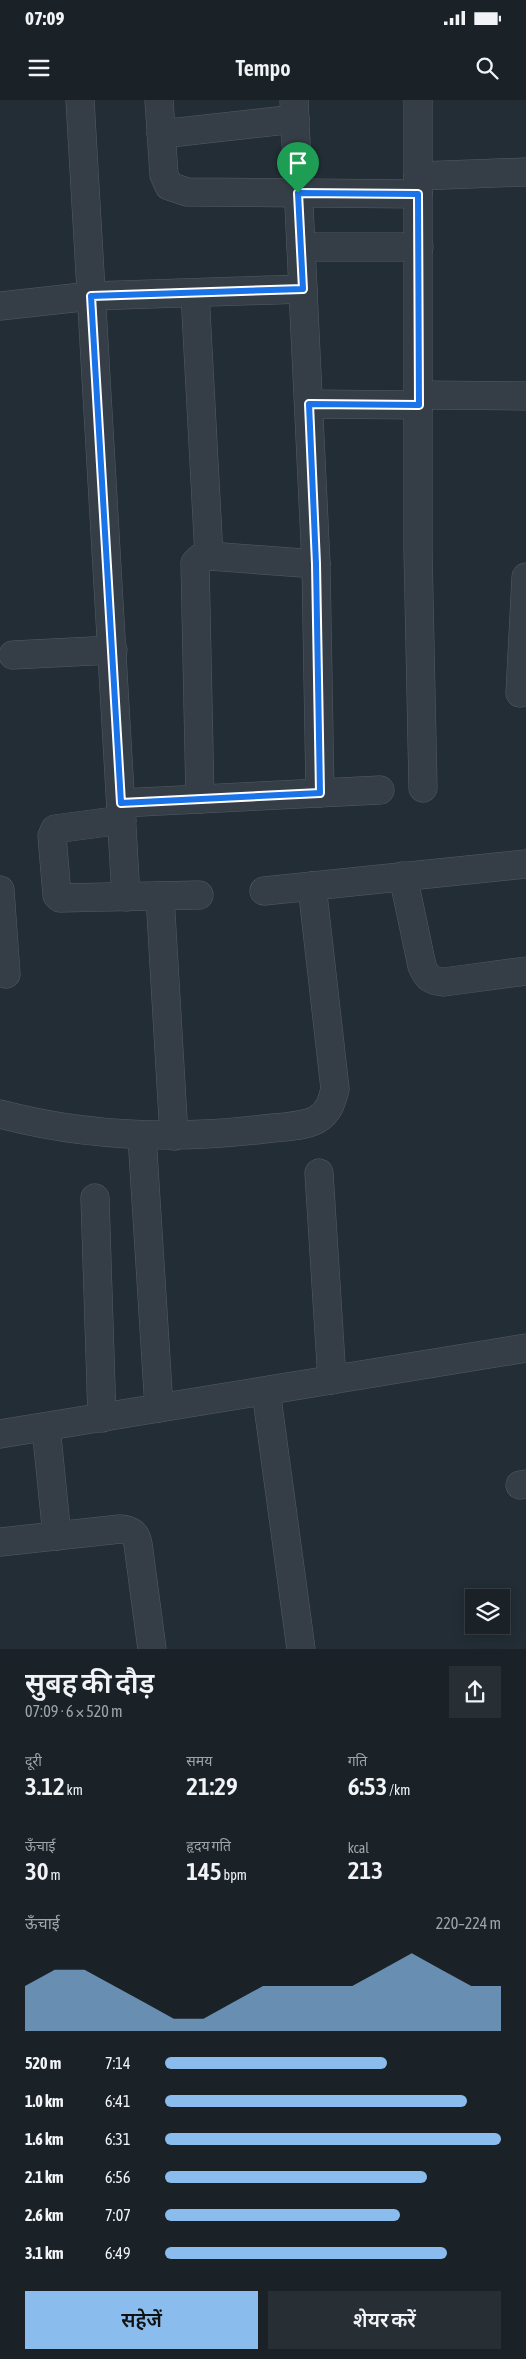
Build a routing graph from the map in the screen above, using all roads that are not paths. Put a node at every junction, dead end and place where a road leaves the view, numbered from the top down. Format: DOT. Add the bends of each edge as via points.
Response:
graph roads {
  1 [pos="80,100"];
  2 [pos="159,100"];
  3 [pos="418,100"];
  4 [pos="294,110"];
  5 [pos="161,134"];
  6 [pos="526,172"];
  7 [pos="418,185"];
  8 [pos="298,193"];
  9 [pos="301,247"];
  10 [pos="419,247"];
  11 [pos="303,289"];
  12 [pos="195,293"];
  13 [pos="91,296"];
  14 [pos="0,306"];
  15 [pos="526,396"];
  16 [pos="419,400"];
  17 [pos="309,404"];
  18 [pos="209,556"];
  19 [pos="316,564"];
  20 [pos="526,577"];
  21 [pos="113,650"];
  22 [pos="13,655"];
  23 [pos="520,693"];
  24 [pos="423,788"];
  25 [pos="380,790"];
  26 [pos="320,793"];
  27 [pos="200,799"];
  28 [pos="122,812"];
  29 [pos="526,864"];
  30 [pos="402,876"];
  31 [pos="312,886"];
  32 [pos="264,891"];
  33 [pos="160,896"];
  34 [pos="199,896"];
  35 [pos="126,897"];
  36 [pos="0,901"];
  37 [pos="526,971"];
  38 [pos="6,974"];
  39 [pos="0,1114"];
  40 [pos="142,1136"];
  41 [pos="174,1136"];
  42 [pos="319,1173"];
  43 [pos="95,1198"];
  44 [pos="526,1348"];
  45 [pos="332,1380"];
  46 [pos="266,1391"];
  47 [pos="159,1408"];
  48 [pos="102,1418"];
  49 [pos="46,1427"];
  50 [pos="0,1434"];
  51 [pos="57,1536"];
  52 [pos="0,1542"];
  53 [pos="152,1649"];
  54 [pos="301,1649"];
  1 -- 13 [label="street"];
  2 -- 5 [label="street"];
  3 -- 7 [label="street"];
  4 -- 5 [label="street"];
  4 -- 8 [label="street"];
  5 -- 8 [label="street" via="164,175 169,186 187,192"];
  6 -- 7 [label="street"];
  7 -- 8 [label="street"];
  7 -- 10 [label="street"];
  8 -- 9 [label="street"];
  9 -- 10 [label="street"];
  9 -- 11 [label="street"];
  10 -- 16 [label="street"];
  11 -- 12 [label="street"];
  11 -- 17 [label="street"];
  12 -- 13 [label="street"];
  12 -- 18 [label="street"];
  13 -- 14 [label="street"];
  13 -- 21 [label="street"];
  15 -- 16 [label="street"];
  16 -- 17 [label="street"];
  16 -- 24 [label="street" via="418,550"];
  17 -- 19 [label="street"];
  18 -- 19 [label="street"];
  18 -- 27 [label="street" via="195,563"];
  19 -- 26 [label="street"];
  20 -- 23 [label="street"];
  21 -- 22 [label="street"];
  21 -- 28 [label="street"];
  25 -- 26 [label="street"];
  26 -- 27 [label="street"];
  27 -- 28 [label="street"];
  28 -- 35 [label="street"];
  28 -- 35 [label="street" via="58,828 52,836 57,895 60,898"];
  29 -- 30 [label="street"];
  30 -- 31 [label="street"];
  30 -- 37 [label="street" via="426,976 433,981 444,982"];
  31 -- 32 [label="street"];
  31 -- 41 [label="street" via="335,1089 332,1102 316,1120 296,1125"];
  33 -- 34 [label="street"];
  33 -- 35 [label="street"];
  33 -- 41 [label="street"];
  36 -- 38 [label="street"];
  39 -- 40 [label="street" via="87,1132"];
  40 -- 41 [label="street"];
  40 -- 47 [label="street"];
  42 -- 45 [label="street"];
  43 -- 48 [label="street"];
  44 -- 45 [label="street"];
  45 -- 46 [label="street"];
  46 -- 47 [label="street"];
  46 -- 54 [label="street"];
  47 -- 48 [label="street"];
  48 -- 49 [label="street"];
  49 -- 50 [label="street"];
  49 -- 51 [label="street"];
  51 -- 52 [label="street"];
  51 -- 53 [label="street" via="120,1529 130,1530 136,1536"];
}
